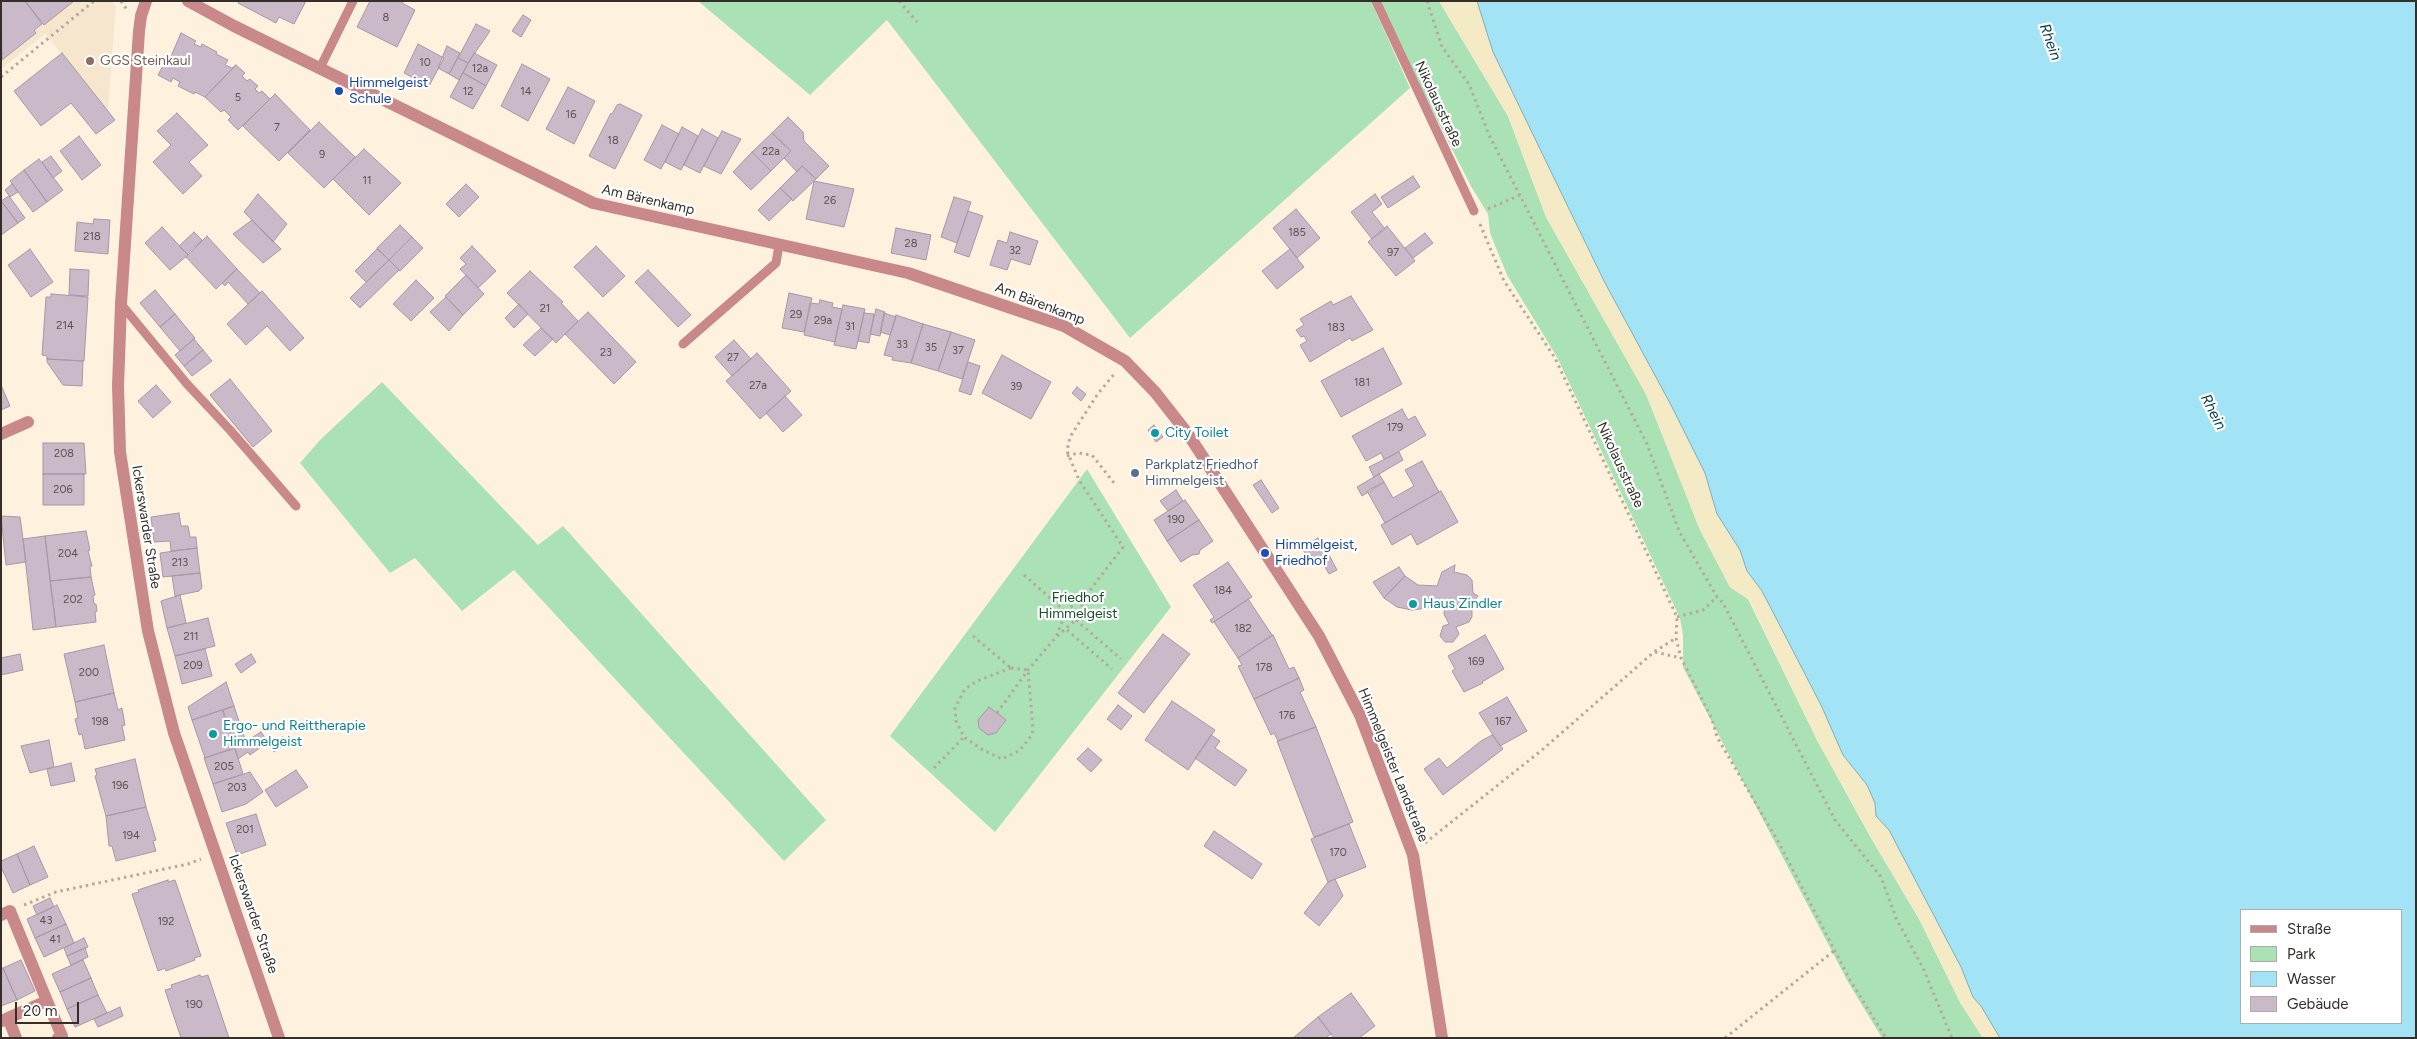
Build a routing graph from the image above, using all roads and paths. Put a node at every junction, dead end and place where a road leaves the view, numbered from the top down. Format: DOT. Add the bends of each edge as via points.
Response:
graph roads {
  1 [pos="94,1"];
  2 [pos="146,1"];
  3 [pos="188,1"];
  4 [pos="353,1"];
  5 [pos="898,1"];
  6 [pos="1376,1"];
  7 [pos="1427,1"];
  8 [pos="917,22"];
  9 [pos="320,68"];
  10 [pos="1,77"];
  11 [pos="1520,195"];
  12 [pos="1489,209"];
  13 [pos="1474,211"];
  14 [pos="779,244"];
  15 [pos="121,304"];
  16 [pos="683,344"];
  17 [pos="1125,361"];
  18 [pos="28,422"];
  19 [pos="1,434"];
  20 [pos="1067,456"];
  21 [pos="1114,483"];
  22 [pos="296,506"];
  23 [pos="1024,574"];
  24 [pos="1087,594"];
  25 [pos="1717,597"];
  26 [pos="1066,612"];
  27 [pos="1677,617"];
  28 [pos="1076,620"];
  29 [pos="1067,630"];
  30 [pos="973,636"];
  31 [pos="1056,637"];
  32 [pos="1676,638"];
  33 [pos="1654,652"];
  34 [pos="1121,658"];
  35 [pos="1681,658"];
  36 [pos="1011,668"];
  37 [pos="1112,669"];
  38 [pos="1028,670"];
  39 [pos="997,713"];
  40 [pos="964,737"];
  41 [pos="934,768"];
  42 [pos="216,854"];
  43 [pos="1413,855"];
  44 [pos="5,913"];
  45 [pos="1835,950"];
  46 [pos="47,1001"];
  47 [pos="4,1020"];
  48 [pos="16,1038"];
  49 [pos="58,1038"];
  50 [pos="279,1038"];
  51 [pos="1442,1038"];
  52 [pos="1725,1038"];
  53 [pos="1886,1038"];
  54 [pos="1952,1038"];
  1 -- 10 [label="path"];
  2 -- 15 [label="street, Ickerswarder Straße" via="139,31"];
  3 -- 9 [label="street, Am Bärenkamp"];
  4 -- 9 [label="lane"];
  5 -- 8 [label="path"];
  6 -- 13 [label="lane, Nikolausstraße"];
  7 -- 11 [label="path" via="1442,47 1469,84 1489,135"];
  9 -- 14 [label="street, Am Bärenkamp" via="593,204"];
  11 -- 12 [label="path"];
  11 -- 25 [label="path" via="1647,444 1679,530"];
  13 -- 27 [label="path, Nikolausstraße" via="1504,281 1555,358"];
  14 -- 16 [label="lane" via="776,263"];
  14 -- 17 [label="street, Am Bärenkamp" via="917,276 1064,326"];
  15 -- 22 [label="lane"];
  15 -- 42 [label="street, Ickerswarder Straße" via="120,452 138,579 174,733"];
  17 -- 20 [label="path" via="1070,437"];
  17 -- 43 [label="street, Himmelgeister Landstraße" via="1188,434 1319,636 1360,716"];
  18 -- 19 [label="street"];
  20 -- 21 [label="path" via="1078,453 1092,455"];
  20 -- 24 [label="path" via="1123,548"];
  23 -- 26 [label="path"];
  24 -- 26 [label="path"];
  24 -- 28 [label="path"];
  25 -- 27 [label="path" via="1703,610"];
  25 -- 54 [label="path" via="1835,820 1881,877 1896,918 1923,968"];
  26 -- 31 [label="path"];
  27 -- 32 [label="path, Nikolausstraße"];
  28 -- 29 [label="path"];
  28 -- 34 [label="path"];
  29 -- 31 [label="path"];
  29 -- 37 [label="path"];
  30 -- 36 [label="path"];
  31 -- 38 [label="path"];
  32 -- 33 [label="path"];
  32 -- 35 [label="path, Nikolausstraße"];
  33 -- 35 [label="path"];
  33 -- 43 [label="path" via="1542,750"];
  35 -- 45 [label="path, Nikolausstraße" via="1712,719 1717,737 1779,843"];
  36 -- 38 [label="path"];
  36 -- 40 [label="path" via="987,676 965,689 955,708 958,728"];
  38 -- 39 [label="path"];
  38 -- 40 [label="path" via="1033,729 1019,751 1002,760"];
  40 -- 41 [label="path"];
  42 -- 44 [label="path" via="188,864 56,892"];
  42 -- 50 [label="street, Ickerswarder Straße"];
  43 -- 51 [label="street, Himmelgeister Landstraße"];
  44 -- 46 [label="street"];
  45 -- 52 [label="path"];
  45 -- 53 [label="path, Nikolausstraße"];
  46 -- 47 [label="street"];
  46 -- 49 [label="street" via="62,1036"];
  47 -- 48 [label="street"];
}
